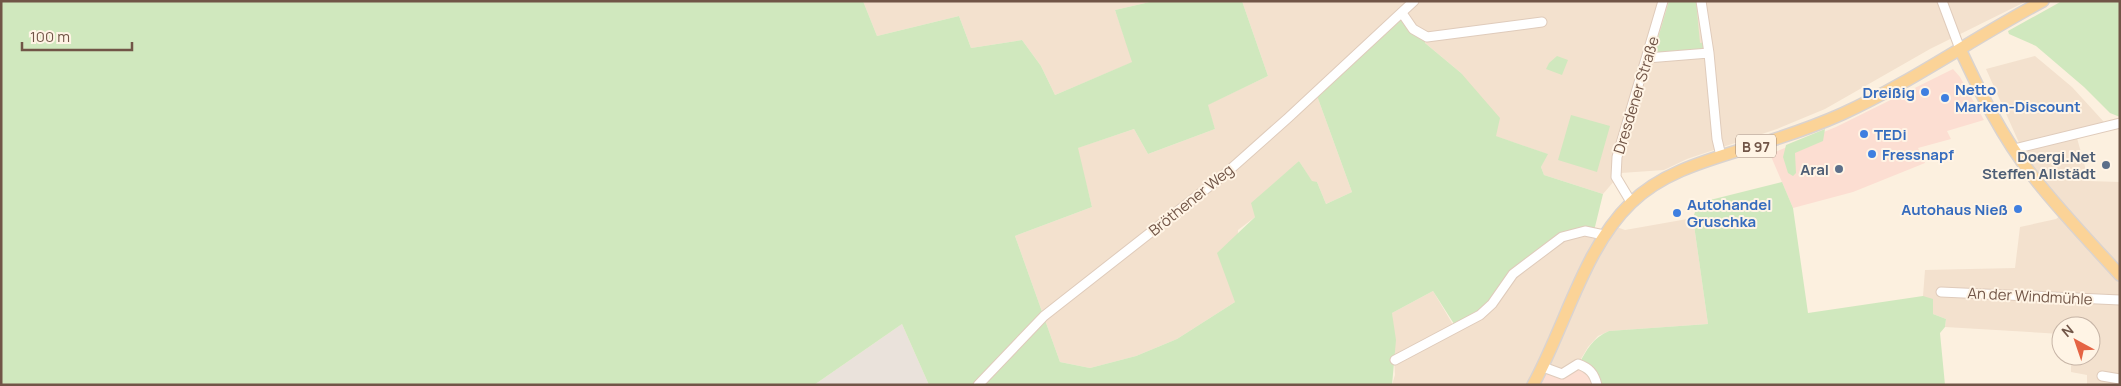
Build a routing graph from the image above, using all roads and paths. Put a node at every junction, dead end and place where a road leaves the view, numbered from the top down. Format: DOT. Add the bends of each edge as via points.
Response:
graph roads {
  1 [pos="1414,1"];
  2 [pos="1663,1"];
  3 [pos="1701,1"];
  4 [pos="1942,1"];
  5 [pos="2043,1"];
  6 [pos="1402,13"];
  7 [pos="1542,22"];
  8 [pos="1960,49"];
  9 [pos="1709,53"];
  10 [pos="1647,58"];
  11 [pos="2120,123"];
  12 [pos="2014,150"];
  13 [pos="1721,156"];
  14 [pos="1631,202"];
  15 [pos="1604,235"];
  16 [pos="2120,275"];
  17 [pos="1941,292"];
  18 [pos="2120,300"];
  19 [pos="1395,360"];
  20 [pos="1543,367"];
  21 [pos="2102,376"];
  22 [pos="2120,379"];
  23 [pos="978,385"];
  24 [pos="1533,385"];
  25 [pos="1597,385"];
  1 -- 6 [label="street, Bröthener Weg"];
  2 -- 10 [label="street, Dresdener Straße"];
  3 -- 9 [label="street"];
  4 -- 8 [label="street"];
  5 -- 8 [label="main road, B 97"];
  6 -- 7 [label="street" via="1413,29 1427,37"];
  6 -- 23 [label="street, Bröthener Weg" via="1225,174 1044,316"];
  8 -- 12 [label="main road"];
  8 -- 13 [label="main road, B 97" via="1844,113"];
  9 -- 10 [label="street"];
  9 -- 13 [label="street"];
  10 -- 14 [label="street, Dresdener Straße" via="1615,167 1620,186"];
  11 -- 12 [label="street"];
  12 -- 16 [label="main road"];
  13 -- 14 [label="main road, B 97" via="1672,176"];
  14 -- 15 [label="main road, B 97"];
  15 -- 19 [label="street" via="1585,231 1562,236 1513,274 1480,315"];
  15 -- 20 [label="main road, B 97"];
  17 -- 18 [label="street, An der Windmühle"];
  20 -- 24 [label="main road, B 97"];
  20 -- 25 [label="street" via="1562,374 1578,364 1594,374"];
  21 -- 22 [label="street"];
}
